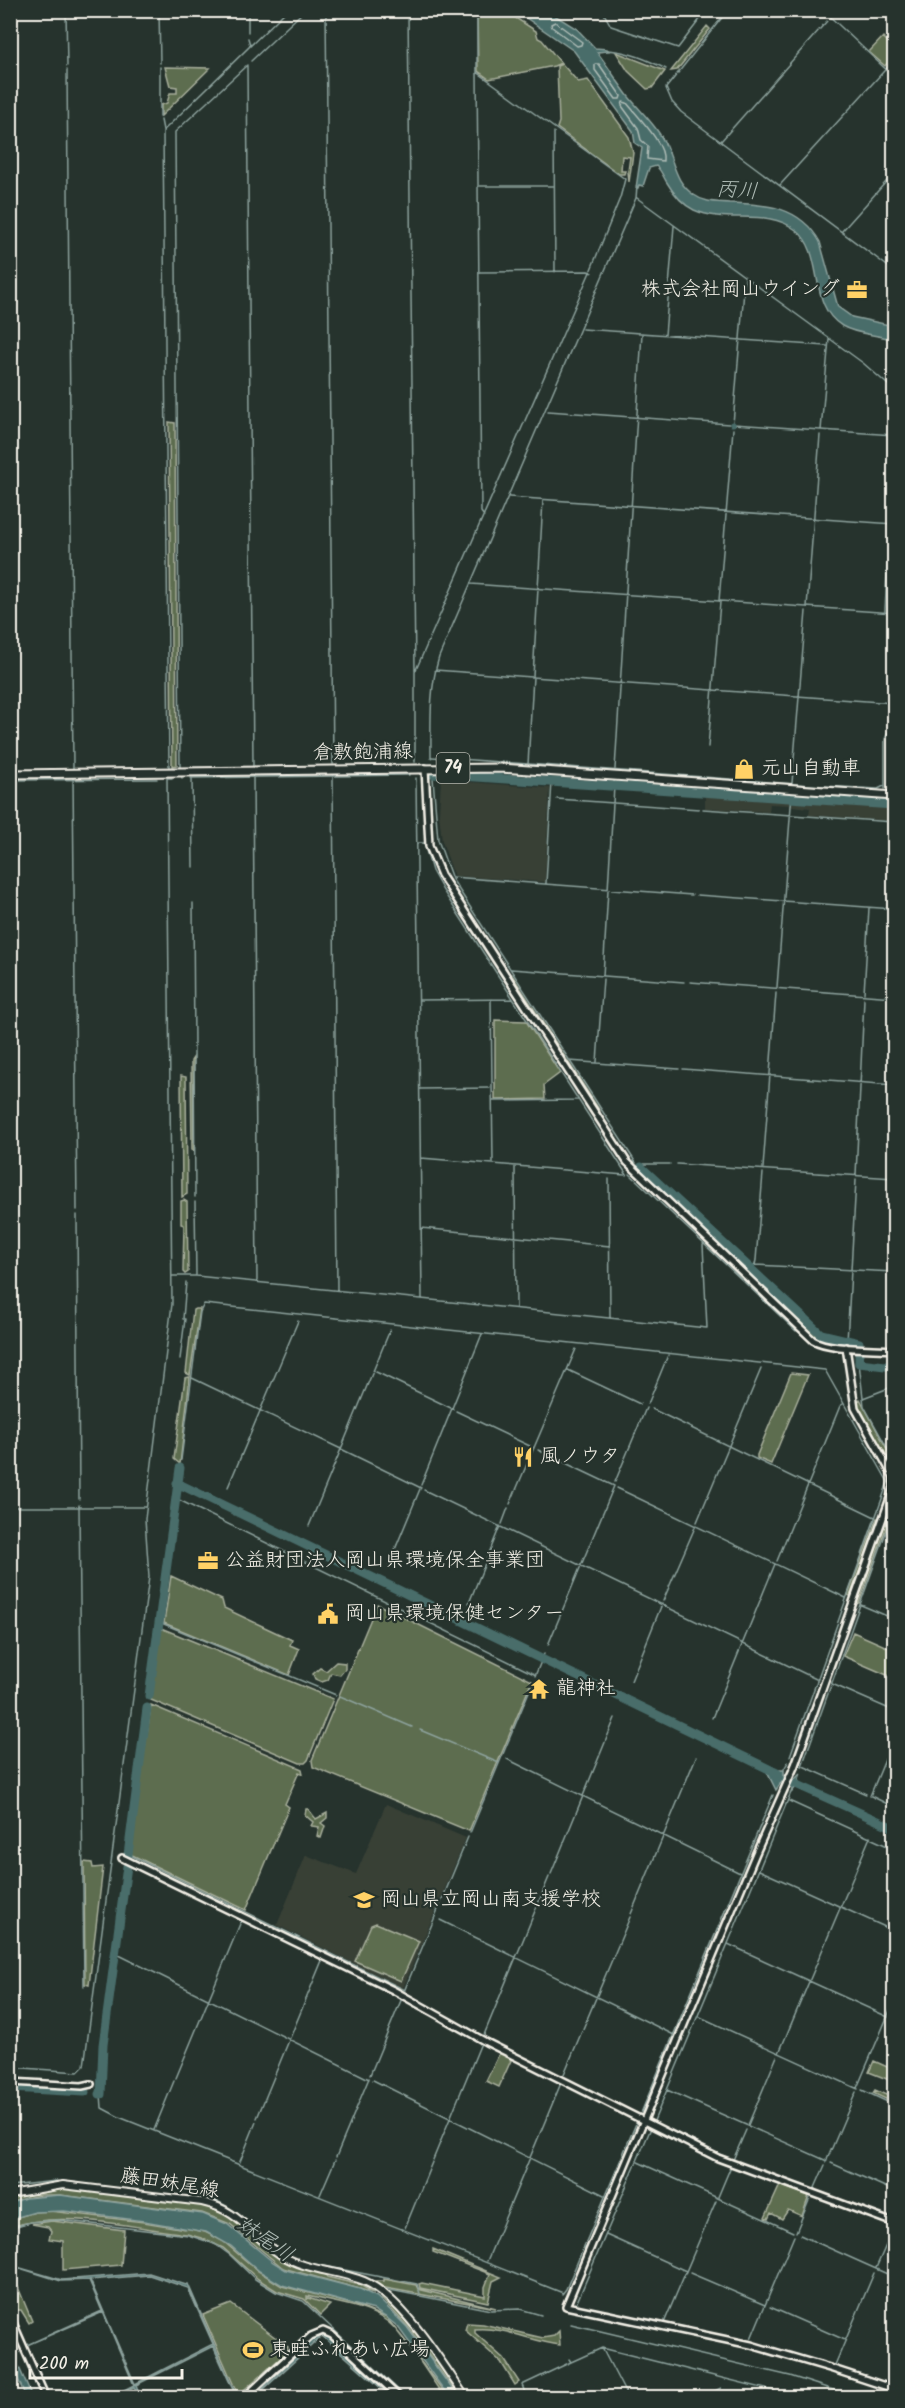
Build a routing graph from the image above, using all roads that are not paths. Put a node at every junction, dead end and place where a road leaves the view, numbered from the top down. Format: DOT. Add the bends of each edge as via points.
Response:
graph roads {
  1 [pos="425,773"];
  2 [pos="10,774"];
  3 [pos="894,796"];
  4 [pos="846,1347"];
  5 [pos="894,1350"];
  6 [pos="122,1858"];
  7 [pos="10,2082"];
  8 [pos="91,2084"];
  9 [pos="644,2121"];
  10 [pos="10,2194"];
  11 [pos="894,2223"];
  12 [pos="10,2316"];
  13 [pos="894,2390"];
  14 [pos="46,2397"];
  15 [pos="244,2397"];
  16 [pos="400,2397"];
  17 [pos="466,2397"];
  1 -- 2 [label="main road, 倉敷飽浦線 / 74"];
  1 -- 3 [label="main road, 倉敷飽浦線 / 74" via="501,768"];
  1 -- 4 [label="street" via="429,846 441,875 627,1162 813,1340"];
  4 -- 5 [label="street"];
  4 -- 9 [label="street" via="855,1408 894,1481 788,1781"];
  6 -- 9 [label="street" via="393,1990 486,2042"];
  7 -- 8 [label="street"];
  9 -- 11 [label="street" via="756,2173"];
  9 -- 13 [label="street" via="566,2306 751,2345"];
  10 -- 17 [label="main road, 藤田妹尾線" via="63,2185 221,2207 289,2260 362,2280 377,2288 412,2323"];
  12 -- 14 [label="street"];
  15 -- 16 [label="street" via="311,2336 323,2331"];
}
